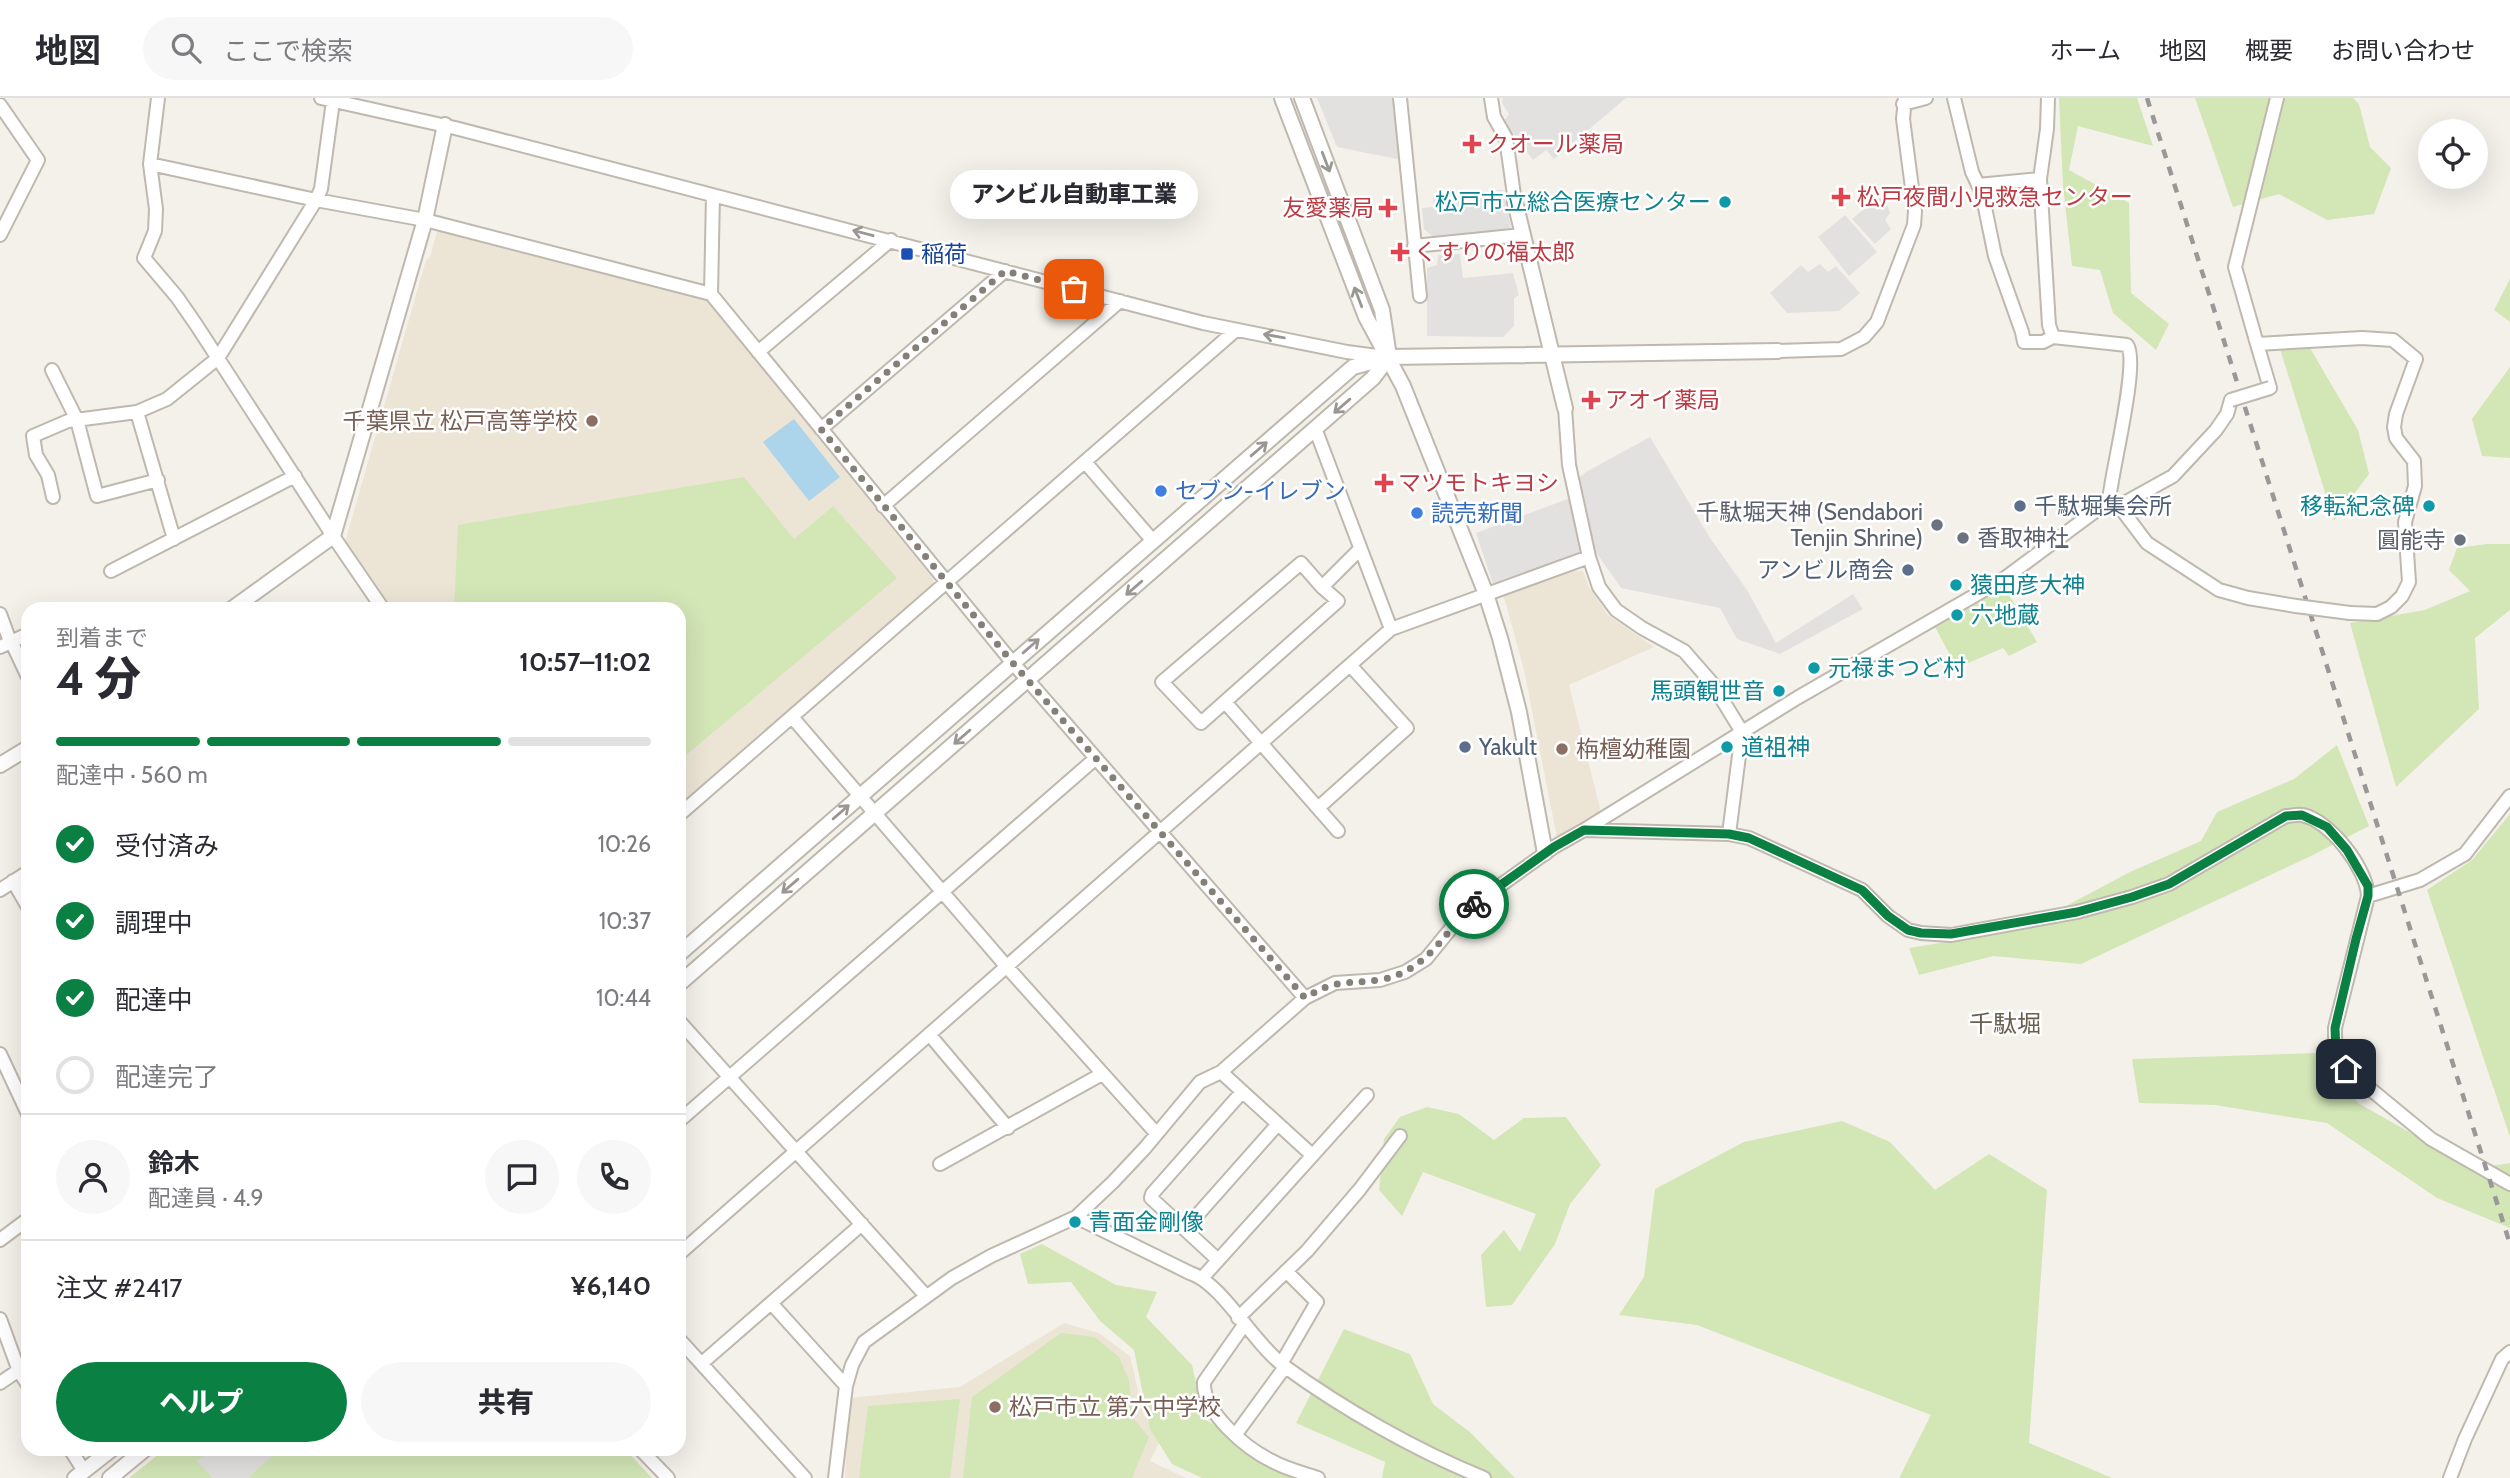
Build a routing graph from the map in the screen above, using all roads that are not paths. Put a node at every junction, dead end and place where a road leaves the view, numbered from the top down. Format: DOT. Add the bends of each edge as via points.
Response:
graph roads {
  1 [pos="158,98"];
  2 [pos="1282,98"];
  3 [pos="1302,98"];
  4 [pos="1400,98"];
  5 [pos="1491,98"];
  6 [pos="1926,98"];
  7 [pos="1954,98"];
  8 [pos="2048,98"];
  9 [pos="2277,98"];
  10 [pos="327,99"];
  11 [pos="1904,101"];
  12 [pos="371,103"];
  13 [pos="2,104"];
  14 [pos="445,125"];
  15 [pos="150,164"];
  16 [pos="2040,179"];
  17 [pos="1978,185"];
  18 [pos="713,195"];
  19 [pos="316,200"];
  20 [pos="1515,202"];
  21 [pos="425,220"];
  22 [pos="2,226"];
  23 [pos="1522,235"];
  24 [pos="891,240"];
  25 [pos="1415,246"];
  26 [pos="1005,271"];
  27 [pos="711,294"];
  28 [pos="1420,296"];
  29 [pos="1120,301"];
  30 [pos="1236,330"];
  31 [pos="2053,337"];
  32 [pos="2257,344"];
  33 [pos="1778,351"];
  34 [pos="758,352"];
  35 [pos="1552,355"];
  36 [pos="1389,357"];
  37 [pos="218,358"];
  38 [pos="52,370"];
  39 [pos="1565,408"];
  40 [pos="137,412"];
  41 [pos="77,420"];
  42 [pos="1315,428"];
  43 [pos="821,429"];
  44 [pos="1084,462"];
  45 [pos="295,476"];
  46 [pos="158,480"];
  47 [pos="53,498"];
  48 [pos="2114,503"];
  49 [pos="883,506"];
  50 [pos="333,536"];
  51 [pos="174,538"];
  52 [pos="1150,543"];
  53 [pos="1360,549"];
  54 [pos="1589,558"];
  55 [pos="1163,562"];
  56 [pos="111,571"];
  57 [pos="947,584"];
  58 [pos="1322,587"];
  59 [pos="1486,594"];
  60 [pos="242,602"];
  61 [pos="378,602"];
  62 [pos="0,614"];
  63 [pos="1391,629"];
  64 [pos="8,645"];
  65 [pos="1012,662"];
  66 [pos="1350,665"];
  67 [pos="21,666"];
  68 [pos="1028,680"];
  69 [pos="1225,702"];
  70 [pos="792,717"];
  71 [pos="1742,732"];
  72 [pos="1261,743"];
  73 [pos="21,752"];
  74 [pos="1096,758"];
  75 [pos="0,765"];
  76 [pos="860,795"];
  77 [pos="2510,796"];
  78 [pos="1318,808"];
  79 [pos="686,809"];
  80 [pos="873,813"];
  81 [pos="1584,830"];
  82 [pos="1338,831"];
  83 [pos="1160,832"];
  84 [pos="1729,834"];
  85 [pos="1545,853"];
  86 [pos="21,876"];
  87 [pos="13,881"];
  88 [pos="0,890"];
  89 [pos="942,891"];
  90 [pos="21,895"];
  91 [pos="2368,896"];
  92 [pos="686,948"];
  93 [pos="1007,967"];
  94 [pos="686,978"];
  95 [pos="1305,998"];
  96 [pos="686,1029"];
  97 [pos="929,1034"];
  98 [pos="0,1054"];
  99 [pos="1222,1072"];
  100 [pos="1102,1073"];
  101 [pos="730,1077"];
  102 [pos="1242,1092"];
  103 [pos="1367,1095"];
  104 [pos="21,1099"];
  105 [pos="686,1115"];
  106 [pos="1279,1124"];
  107 [pos="1008,1128"];
  108 [pos="1156,1133"];
  109 [pos="1400,1136"];
  110 [pos="796,1151"];
  111 [pos="1312,1155"];
  112 [pos="940,1164"];
  113 [pos="2510,1184"];
  114 [pos="1076,1217"];
  115 [pos="21,1224"];
  116 [pos="865,1225"];
  117 [pos="1185,1229"];
  118 [pos="0,1240"];
  119 [pos="686,1248"];
  120 [pos="1218,1260"];
  121 [pos="1286,1271"];
  122 [pos="1203,1277"];
  123 [pos="926,1296"];
  124 [pos="771,1303"];
  125 [pos="0,1319"];
  126 [pos="1241,1322"];
  127 [pos="686,1346"];
  128 [pos="2510,1352"];
  129 [pos="21,1362"];
  130 [pos="702,1363"];
  131 [pos="1283,1366"];
  132 [pos="21,1370"];
  133 [pos="0,1383"];
  134 [pos="846,1386"];
  135 [pos="1236,1434"];
  136 [pos="73,1456"];
  137 [pos="103,1456"];
  138 [pos="137,1456"];
  139 [pos="647,1456"];
  140 [pos="80,1475"];
  141 [pos="110,1478"];
  142 [pos="668,1478"];
  143 [pos="805,1478"];
  144 [pos="835,1478"];
  145 [pos="1318,1478"];
  146 [pos="1484,1478"];
  147 [pos="2450,1478"];
  1 -- 15 [label="street"];
  36 -- 2 [label="street, one-way" via="1366,317"];
  3 -- 36 [label="street, one-way" via="1382,310"];
  4 -- 25 [label="street"];
  5 -- 20 [label="street" via="1493,117 1506,138"];
  6 -- 11 [label="street"];
  7 -- 17 [label="street"];
  8 -- 16 [label="street"];
  9 -- 32 [label="street" via="2235,267"];
  10 -- 12 [label="street"];
  10 -- 19 [label="street" via="325,163"];
  11 -- 33 [label="street" via="1916,211 1877,323 1864,337 1840,349"];
  12 -- 14 [label="street"];
  13 -- 22 [label="street" via="38,160"];
  14 -- 18 [label="street"];
  14 -- 21 [label="street"];
  15 -- 19 [label="street"];
  15 -- 37 [label="street" via="155,231 144,258"];
  16 -- 17 [label="street"];
  16 -- 31 [label="street"];
  17 -- 31 [label="street" via="1995,256 2024,342"];
  24 -- 18 [label="street, one-way"];
  18 -- 27 [label="street"];
  19 -- 21 [label="street"];
  19 -- 37 [label="street"];
  20 -- 23 [label="street"];
  21 -- 27 [label="street"];
  21 -- 50 [label="street"];
  23 -- 25 [label="street"];
  23 -- 35 [label="street"];
  24 -- 26 [label="street"];
  24 -- 34 [label="street"];
  25 -- 28 [label="street"];
  26 -- 29 [label="street"];
  26 -- 43 [label="street"];
  27 -- 34 [label="street"];
  29 -- 30 [label="street"];
  29 -- 49 [label="street"];
  36 -- 30 [label="street, one-way"];
  30 -- 44 [label="street"];
  31 -- 48 [label="street" via="2130,349 2125,412 2110,482"];
  32 -- 48 [label="street, bridge" via="2270,388 2231,400 2216,430 2173,476"];
  32 -- 48 [label="street, bridge" via="2393,340 2416,359 2394,427 2396,438 2414,461 2415,486 2405,522 2409,582 2402,596 2377,614 2296,606 2219,590 2147,542"];
  33 -- 35 [label="street"];
  34 -- 43 [label="street"];
  35 -- 36 [label="street"];
  35 -- 39 [label="street"];
  36 -- 42 [label="street, one-way" via="1373,378"];
  52 -- 36 [label="street, one-way" via="1353,367"];
  36 -- 59 [label="street"];
  37 -- 40 [label="street" via="167,399"];
  37 -- 45 [label="street"];
  38 -- 41 [label="street"];
  39 -- 54 [label="street" via="1569,465"];
  40 -- 41 [label="street"];
  40 -- 46 [label="street"];
  41 -- 46 [label="street" via="97,496"];
  41 -- 47 [label="street" via="33,436"];
  42 -- 53 [label="street"];
  42 -- 55 [label="street"];
  43 -- 49 [label="street"];
  44 -- 52 [label="street"];
  44 -- 57 [label="street"];
  45 -- 50 [label="street"];
  45 -- 51 [label="street"];
  46 -- 51 [label="street"];
  48 -- 71 [label="street" via="2006,578"];
  49 -- 57 [label="street"];
  50 -- 60 [label="street"];
  50 -- 61 [label="street"];
  51 -- 56 [label="street"];
  52 -- 55 [label="street"];
  65 -- 52 [label="street, one-way"];
  53 -- 58 [label="street"];
  53 -- 63 [label="street"];
  54 -- 59 [label="street"];
  54 -- 71 [label="street" via="1599,587 1616,610 1684,651 1712,683"];
  55 -- 68 [label="street, one-way"];
  57 -- 65 [label="street"];
  57 -- 70 [label="street"];
  58 -- 69 [label="street" via="1338,601"];
  58 -- 69 [label="street" via="1301,563 1162,682 1201,723"];
  59 -- 63 [label="street"];
  59 -- 85 [label="street" via="1519,712"];
  62 -- 64 [label="street"];
  63 -- 66 [label="street"];
  64 -- 67 [label="street"];
  65 -- 68 [label="street"];
  65 -- 76 [label="street"];
  66 -- 72 [label="street"];
  66 -- 78 [label="street" via="1407,728"];
  68 -- 74 [label="street"];
  68 -- 80 [label="street, one-way"];
  69 -- 72 [label="street"];
  70 -- 76 [label="street"];
  70 -- 79 [label="street"];
  71 -- 81 [label="street"];
  71 -- 84 [label="street"];
  72 -- 78 [label="street"];
  72 -- 83 [label="street"];
  73 -- 75 [label="street"];
  74 -- 83 [label="street"];
  74 -- 89 [label="street"];
  76 -- 80 [label="street"];
  92 -- 76 [label="street, one-way"];
  77 -- 91 [label="street" via="2465,854 2420,880"];
  78 -- 82 [label="street"];
  80 -- 89 [label="street"];
  80 -- 94 [label="street, one-way"];
  81 -- 84 [label="street"];
  81 -- 85 [label="street"];
  83 -- 93 [label="street"];
  83 -- 95 [label="street"];
  84 -- 91 [label="street" via="1749,838 1862,890 1902,927 1921,933 1980,930 2132,897 2169,884 2286,816 2302,815 2327,827 2347,850 2368,886"];
  85 -- 95 [label="street" via="1466,910 1419,964 1381,980 1335,983"];
  86 -- 87 [label="street"];
  87 -- 88 [label="street"];
  87 -- 90 [label="street"];
  89 -- 93 [label="street"];
  89 -- 101 [label="street"];
  91 -- 113 [label="street" via="2335,1028 2340,1062 2431,1139"];
  93 -- 97 [label="street"];
  93 -- 100 [label="street"];
  95 -- 99 [label="street"];
  96 -- 101 [label="street"];
  97 -- 107 [label="street"];
  97 -- 110 [label="street"];
  98 -- 104 [label="street"];
  99 -- 102 [label="street"];
  99 -- 108 [label="street" via="1200,1082"];
  100 -- 107 [label="street"];
  100 -- 108 [label="street"];
  101 -- 105 [label="street"];
  101 -- 110 [label="street"];
  102 -- 106 [label="street"];
  102 -- 117 [label="street" via="1152,1194 1153,1202"];
  103 -- 111 [label="street"];
  106 -- 111 [label="street"];
  106 -- 117 [label="street"];
  107 -- 112 [label="street"];
  108 -- 114 [label="street"];
  109 -- 121 [label="street"];
  110 -- 116 [label="street"];
  110 -- 119 [label="street"];
  111 -- 120 [label="street"];
  114 -- 122 [label="street"];
  114 -- 123 [label="street" via="991,1256"];
  115 -- 118 [label="street"];
  116 -- 123 [label="street"];
  116 -- 124 [label="street"];
  117 -- 120 [label="street"];
  120 -- 122 [label="street"];
  121 -- 126 [label="street"];
  121 -- 131 [label="street" via="1317,1302"];
  122 -- 126 [label="street"];
  123 -- 134 [label="street" via="864,1342"];
  124 -- 130 [label="street"];
  124 -- 134 [label="street"];
  125 -- 129 [label="street"];
  126 -- 131 [label="street"];
  126 -- 135 [label="street" via="1203,1391 1212,1410"];
  127 -- 130 [label="street"];
  128 -- 147 [label="street" via="2502,1359"];
  130 -- 143 [label="street"];
  131 -- 135 [label="street"];
  131 -- 146 [label="street" via="1389,1433"];
  132 -- 133 [label="street"];
  134 -- 144 [label="street"];
  135 -- 145 [label="street" via="1270,1460"];
  136 -- 140 [label="street"];
  137 -- 140 [label="street"];
  138 -- 141 [label="street"];
  139 -- 142 [label="street"];
}
